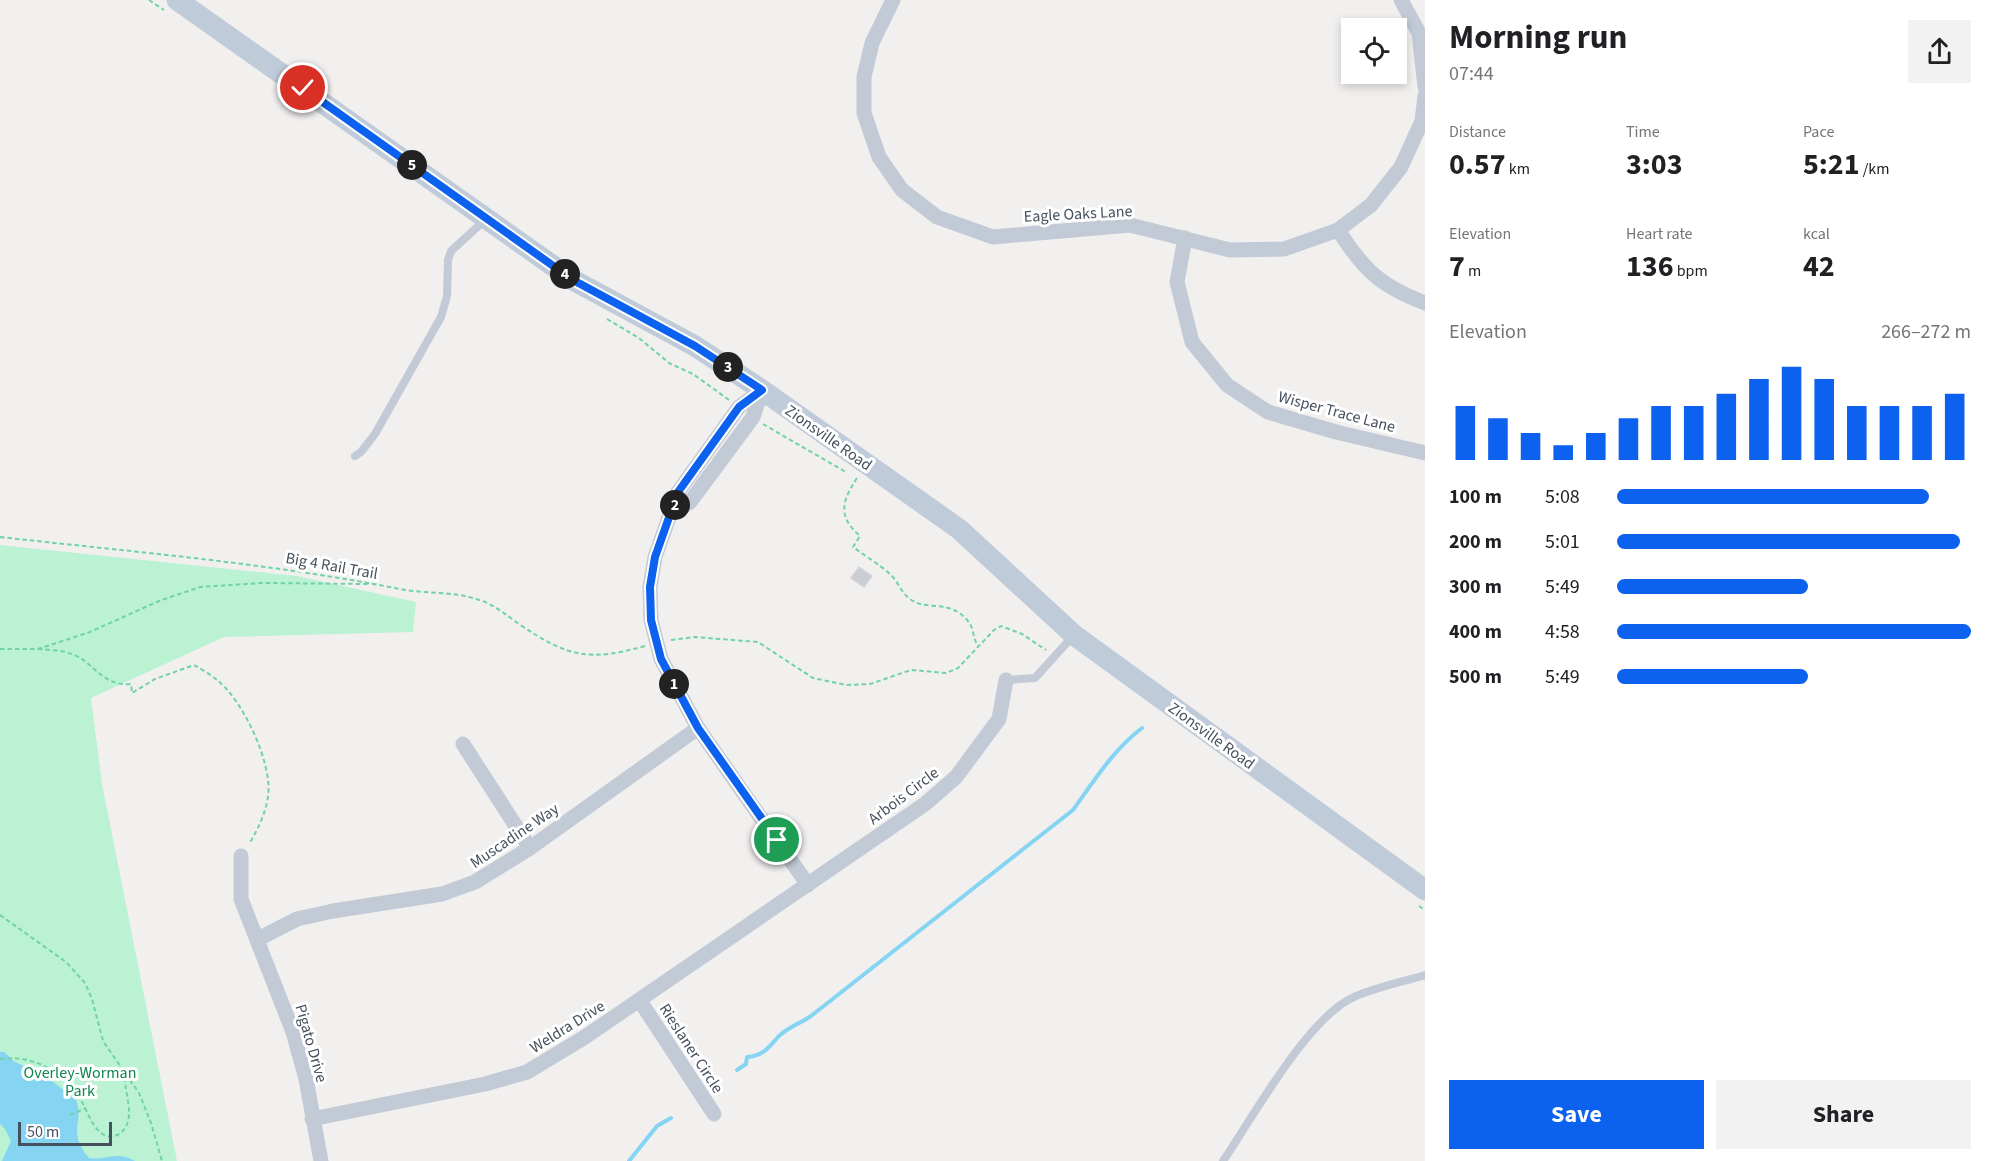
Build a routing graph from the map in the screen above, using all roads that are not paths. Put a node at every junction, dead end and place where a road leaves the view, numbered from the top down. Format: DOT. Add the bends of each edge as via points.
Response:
graph roads {
  1 [pos="177,0"];
  2 [pos="893,0"];
  3 [pos="1401,0"];
  4 [pos="1425,87"];
  5 [pos="1425,96"];
  6 [pos="1424,121"];
  7 [pos="487,218"];
  8 [pos="1338,230"];
  9 [pos="1185,238"];
  10 [pos="1425,303"];
  11 [pos="762,390"];
  12 [pos="1425,453"];
  13 [pos="355,456"];
  14 [pos="1074,635"];
  15 [pos="1006,680"];
  16 [pos="698,728"];
  17 [pos="463,744"];
  18 [pos="530,848"];
  19 [pos="241,856"];
  20 [pos="808,885"];
  21 [pos="1425,890"];
  22 [pos="258,939"];
  23 [pos="1425,975"];
  24 [pos="640,1001"];
  25 [pos="714,1114"];
  26 [pos="312,1119"];
  27 [pos="321,1161"];
  28 [pos="1223,1161"];
  1 -- 7 [label="main road, Zionsville Road"];
  2 -- 9 [label="street, Eagle Oaks Lane" via="872,43 864,77 864,113 879,157 902,190 937,217 993,237 1130,225"];
  3 -- 4 [label="street" via="1419,33"];
  5 -- 6 [label="street, Eagle Oaks Lane"];
  6 -- 8 [label="street, Eagle Oaks Lane" via="1401,167 1371,205"];
  7 -- 11 [label="main road, Zionsville Road" via="592,292 695,346"];
  7 -- 13 [label="lane" via="451,251 441,316 375,434"];
  8 -- 9 [label="street, Eagle Oaks Lane" via="1284,249 1230,250"];
  8 -- 10 [label="street" via="1356,258 1381,282"];
  9 -- 12 [label="street, Wisper Trace Lane" via="1177,282 1192,342 1227,385 1268,411"];
  11 -- 14 [label="main road, Zionsville Road" via="959,529"];
  11 -- 16 [label="street" via="739,407 678,492 655,557 650,587 651,620 661,659"];
  14 -- 15 [label="lane" via="1035,678"];
  14 -- 21 [label="main road, Zionsville Road"];
  15 -- 20 [label="street, Arbois Circle" via="999,719 956,777 925,804"];
  16 -- 18 [label="street, Muscadine Way"];
  16 -- 20 [label="street"];
  17 -- 18 [label="street"];
  18 -- 22 [label="street, Muscadine Way" via="475,882 442,894 297,919"];
  19 -- 22 [label="street, Pigato Drive" via="241,899"];
  20 -- 24 [label="street, Weldra Drive"];
  22 -- 26 [label="street, Pigato Drive" via="293,1032"];
  23 -- 28 [label="lane" via="1353,997 1322,1021 1299,1047"];
  24 -- 25 [label="street, Rieslaner Circle"];
  24 -- 26 [label="street, Weldra Drive" via="527,1072"];
  26 -- 27 [label="street, Pigato Drive"];
}
